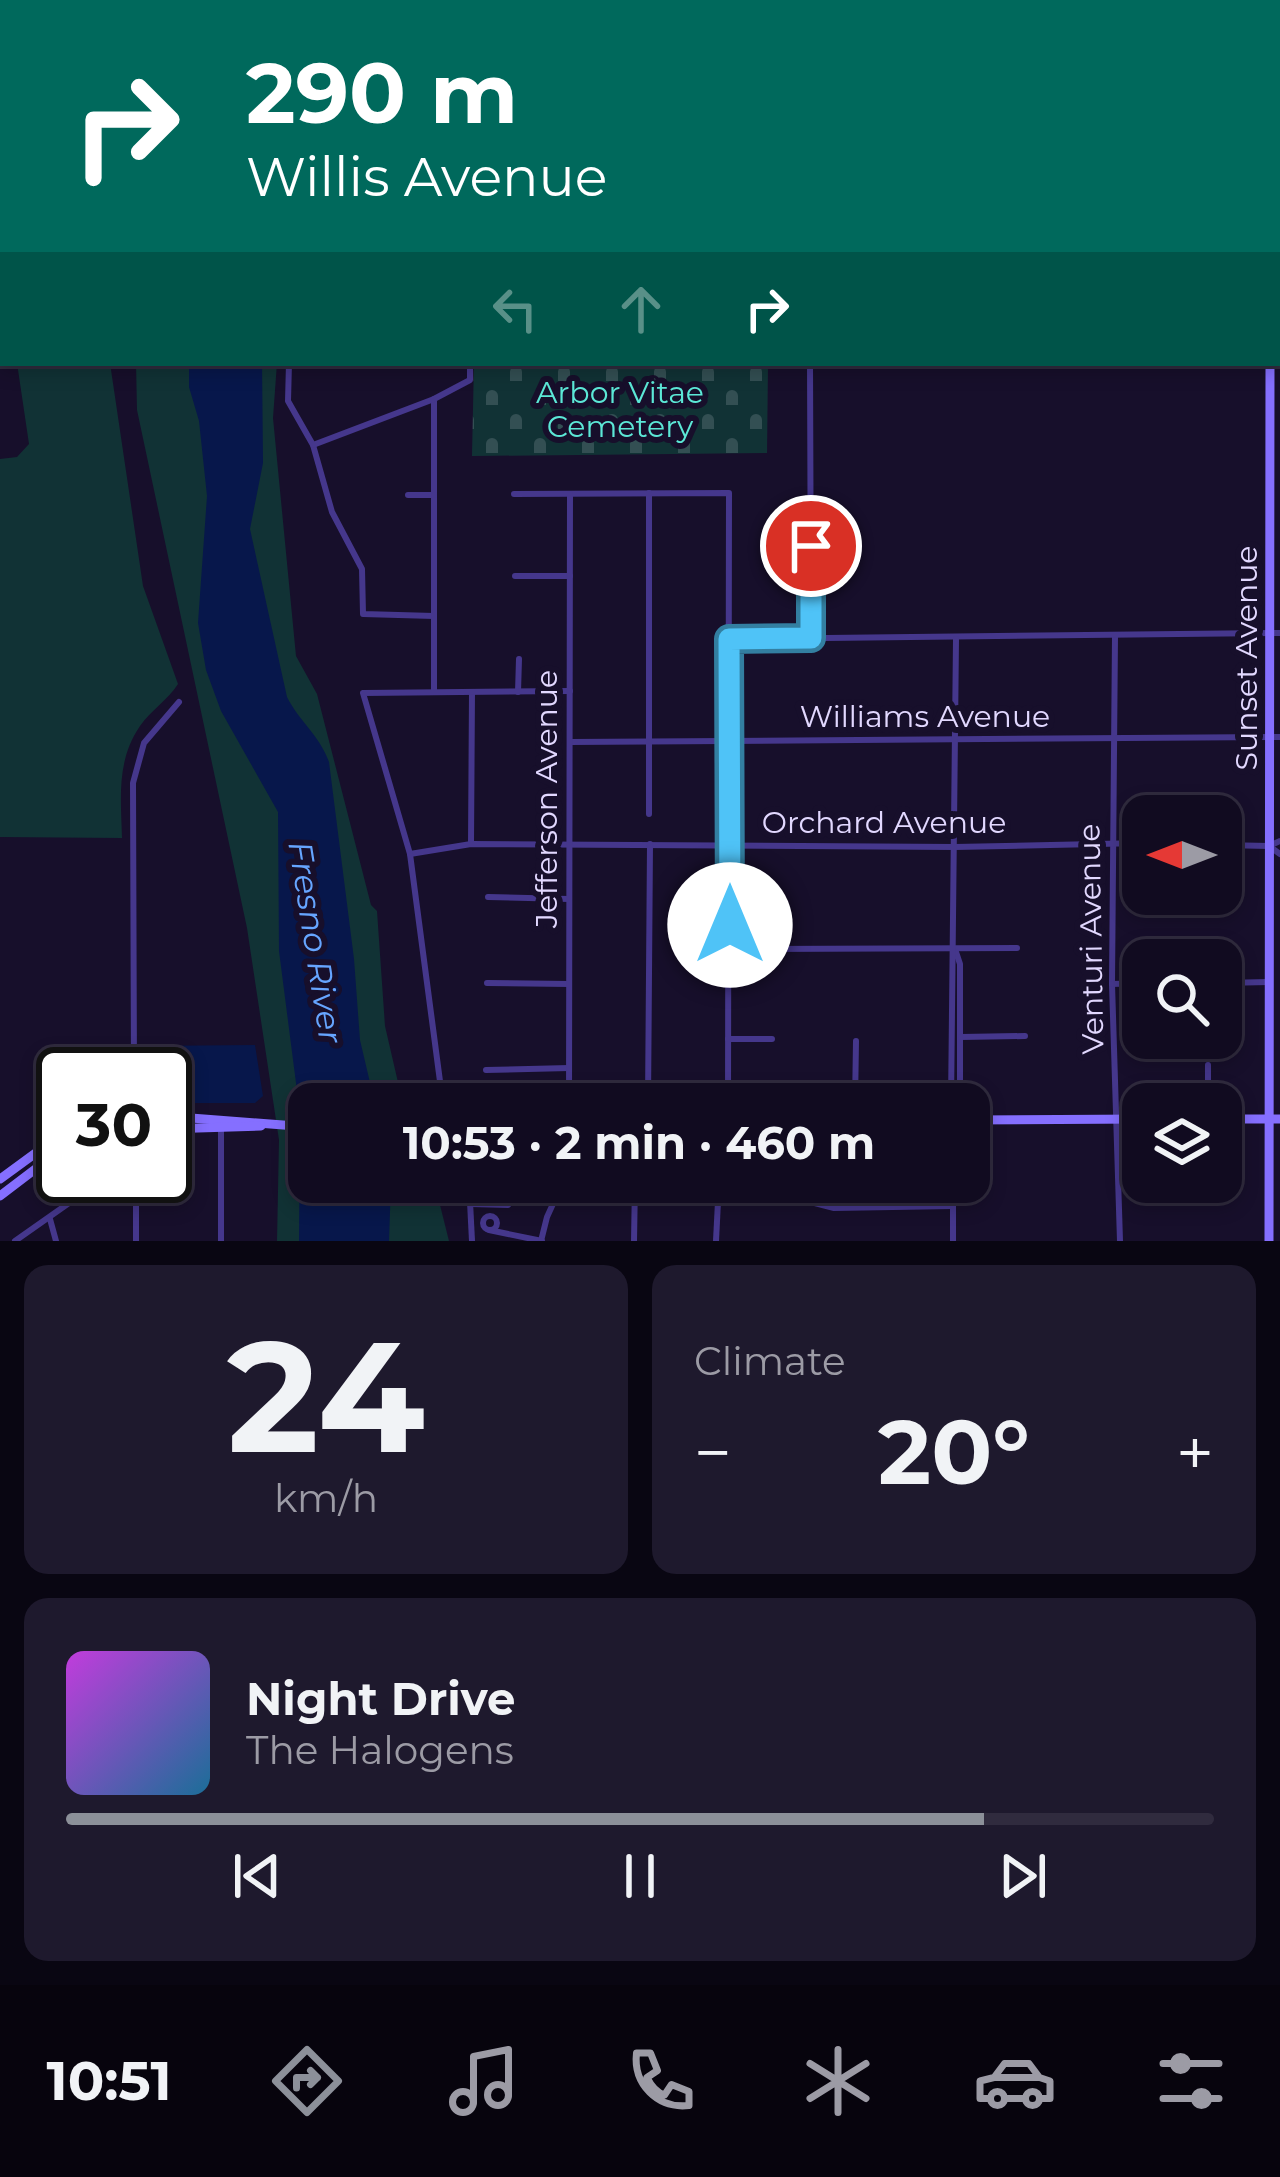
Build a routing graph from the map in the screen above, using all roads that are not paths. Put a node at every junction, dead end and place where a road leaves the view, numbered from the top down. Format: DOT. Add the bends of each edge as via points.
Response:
graph roads {
  1 [pos="289,366"];
  2 [pos="470,366"];
  3 [pos="810,366"];
  4 [pos="1270,366"];
  5 [pos="434,399"];
  6 [pos="1275,423"];
  7 [pos="313,445"];
  8 [pos="514,494"];
  9 [pos="571,494"];
  10 [pos="650,494"];
  11 [pos="407,495"];
  12 [pos="434,495"];
  13 [pos="1275,534"];
  14 [pos="515,576"];
  15 [pos="570,576"];
  16 [pos="434,616"];
  17 [pos="1275,633"];
  18 [pos="1115,636"];
  19 [pos="811,638"];
  20 [pos="729,639"];
  21 [pos="956,639"];
  22 [pos="518,659"];
  23 [pos="570,691"];
  24 [pos="434,692"];
  25 [pos="472,692"];
  26 [pos="518,692"];
  27 [pos="179,702"];
  28 [pos="1275,737"];
  29 [pos="1116,739"];
  30 [pos="730,741"];
  31 [pos="570,742"];
  32 [pos="649,742"];
  33 [pos="956,742"];
  34 [pos="649,814"];
  35 [pos="1113,843"];
  36 [pos="1122,843"];
  37 [pos="471,844"];
  38 [pos="569,844"];
  39 [pos="650,844"];
  40 [pos="1275,844"];
  41 [pos="1242,845"];
  42 [pos="730,846"];
  43 [pos="956,847"];
  44 [pos="410,854"];
  45 [pos="1280,854"];
  46 [pos="488,897"];
  47 [pos="569,899"];
  48 [pos="955,948"];
  49 [pos="1017,948"];
  50 [pos="1275,949"];
  51 [pos="730,950"];
  52 [pos="1242,982"];
  53 [pos="1269,982"];
  54 [pos="487,983"];
  55 [pos="569,984"];
  56 [pos="1112,984"];
  57 [pos="1122,984"];
  58 [pos="1025,1036"];
  59 [pos="956,1037"];
  60 [pos="728,1039"];
  61 [pos="772,1039"];
  62 [pos="856,1041"];
  63 [pos="134,1047"];
  64 [pos="1208,1065"];
  65 [pos="568,1068"];
  66 [pos="486,1070"];
  67 [pos="440,1083"];
  68 [pos="568,1083"];
  69 [pos="649,1083"];
  70 [pos="728,1083"];
  71 [pos="855,1083"];
  72 [pos="956,1083"];
  73 [pos="1208,1083"];
  74 [pos="192,1117"];
  75 [pos="1242,1119"];
  76 [pos="1275,1119"];
  77 [pos="990,1120"];
  78 [pos="1119,1120"];
  79 [pos="267,1125"];
  80 [pos="288,1125"];
  81 [pos="192,1129"];
  82 [pos="221,1129"];
  83 [pos="36,1152"];
  84 [pos="36,1169"];
  85 [pos="0,1179"];
  86 [pos="0,1196"];
  87 [pos="68,1203"];
  88 [pos="136,1203"];
  89 [pos="471,1203"];
  90 [pos="510,1203"];
  91 [pos="553,1203"];
  92 [pos="635,1203"];
  93 [pos="718,1203"];
  94 [pos="815,1203"];
  95 [pos="953,1206"];
  96 [pos="471,1208"];
  97 [pos="50,1219"];
  98 [pos="472,1227"];
  99 [pos="490,1228"];
  100 [pos="15,1241"];
  101 [pos="56,1241"];
  102 [pos="136,1241"];
  103 [pos="221,1241"];
  104 [pos="472,1241"];
  105 [pos="542,1241"];
  106 [pos="634,1241"];
  107 [pos="716,1241"];
  108 [pos="953,1241"];
  109 [pos="1120,1241"];
  110 [pos="1269,1241"];
  1 -- 7 [label="street" via="288,401"];
  2 -- 5 [label="street" via="470,380"];
  3 -- 19 [label="street"];
  4 -- 6 [label="main road, Sunset Avenue"];
  5 -- 7 [label="street"];
  5 -- 12 [label="street"];
  6 -- 13 [label="main road, Sunset Avenue"];
  7 -- 16 [label="street" via="332,512 362,569 362,614"];
  8 -- 9 [label="street"];
  9 -- 10 [label="street"];
  9 -- 15 [label="street, Jefferson Avenue"];
  10 -- 20 [label="street" via="729,493"];
  10 -- 32 [label="street"];
  11 -- 12 [label="street"];
  12 -- 16 [label="street"];
  13 -- 17 [label="main road, Sunset Avenue"];
  14 -- 15 [label="street"];
  15 -- 23 [label="street, Jefferson Avenue"];
  16 -- 24 [label="street"];
  17 -- 18 [label="street"];
  17 -- 28 [label="main road, Sunset Avenue"];
  18 -- 21 [label="street"];
  18 -- 29 [label="street, Venturi Avenue"];
  19 -- 20 [label="street"];
  19 -- 21 [label="street"];
  20 -- 30 [label="street"];
  21 -- 33 [label="street"];
  22 -- 26 [label="street"];
  23 -- 26 [label="street"];
  23 -- 31 [label="street, Jefferson Avenue"];
  24 -- 25 [label="street"];
  24 -- 44 [label="street" via="363,693"];
  25 -- 26 [label="street"];
  25 -- 37 [label="street"];
  27 -- 63 [label="street" via="144,743 133,783"];
  28 -- 29 [label="street, Williams Avenue"];
  28 -- 40 [label="main road, Sunset Avenue"];
  29 -- 33 [label="street, Williams Avenue"];
  29 -- 35 [label="street, Venturi Avenue"];
  30 -- 32 [label="street, Williams Avenue"];
  30 -- 33 [label="street, Williams Avenue"];
  30 -- 42 [label="street"];
  31 -- 32 [label="street, Williams Avenue"];
  31 -- 38 [label="street, Jefferson Avenue"];
  32 -- 34 [label="street"];
  33 -- 43 [label="street"];
  35 -- 36 [label="street, Orchard Avenue"];
  35 -- 43 [label="street, Orchard Avenue"];
  35 -- 56 [label="street, Venturi Avenue"];
  37 -- 38 [label="street, Orchard Avenue"];
  37 -- 44 [label="street, Orchard Avenue"];
  38 -- 39 [label="street, Orchard Avenue"];
  38 -- 47 [label="street, Jefferson Avenue"];
  39 -- 42 [label="street, Orchard Avenue"];
  39 -- 69 [label="street"];
  40 -- 41 [label="street"];
  40 -- 45 [label="street"];
  40 -- 50 [label="main road, Sunset Avenue"];
  42 -- 43 [label="street, Orchard Avenue"];
  42 -- 51 [label="street"];
  43 -- 48 [label="street"];
  44 -- 67 [label="street"];
  46 -- 47 [label="street"];
  47 -- 55 [label="street, Jefferson Avenue"];
  48 -- 49 [label="street"];
  48 -- 51 [label="street"];
  48 -- 59 [label="street"];
  50 -- 53 [label="main road, Sunset Avenue"];
  51 -- 60 [label="street"];
  52 -- 53 [label="street"];
  53 -- 76 [label="main road, Sunset Avenue"];
  54 -- 55 [label="street"];
  55 -- 65 [label="street, Jefferson Avenue"];
  56 -- 57 [label="street"];
  56 -- 78 [label="street, Venturi Avenue"];
  58 -- 59 [label="street"];
  59 -- 72 [label="street"];
  60 -- 61 [label="street"];
  60 -- 70 [label="street"];
  62 -- 71 [label="street"];
  64 -- 73 [label="street"];
  65 -- 66 [label="street"];
  65 -- 68 [label="street, Jefferson Avenue"];
  74 -- 79 [label="main road"];
  75 -- 76 [label="main road"];
  76 -- 110 [label="main road, Sunset Avenue"];
  77 -- 78 [label="main road"];
  78 -- 109 [label="street, Venturi Avenue"];
  79 -- 80 [label="main road"];
  79 -- 82 [label="main road"];
  81 -- 82 [label="main road"];
  82 -- 103 [label="street"];
  83 -- 85 [label="main road"];
  84 -- 86 [label="main road"];
  87 -- 97 [label="street"];
  88 -- 102 [label="street"];
  89 -- 96 [label="street"];
  90 -- 96 [label="street"];
  91 -- 105 [label="street"];
  92 -- 106 [label="street"];
  93 -- 107 [label="street"];
  94 -- 95 [label="street"];
  95 -- 108 [label="street"];
  96 -- 98 [label="street"];
  96 -- 99 [label="street" via="487,1216"];
  97 -- 100 [label="street"];
  97 -- 101 [label="street"];
  98 -- 99 [label="street"];
  98 -- 104 [label="street"];
  99 -- 105 [label="street"];
}
